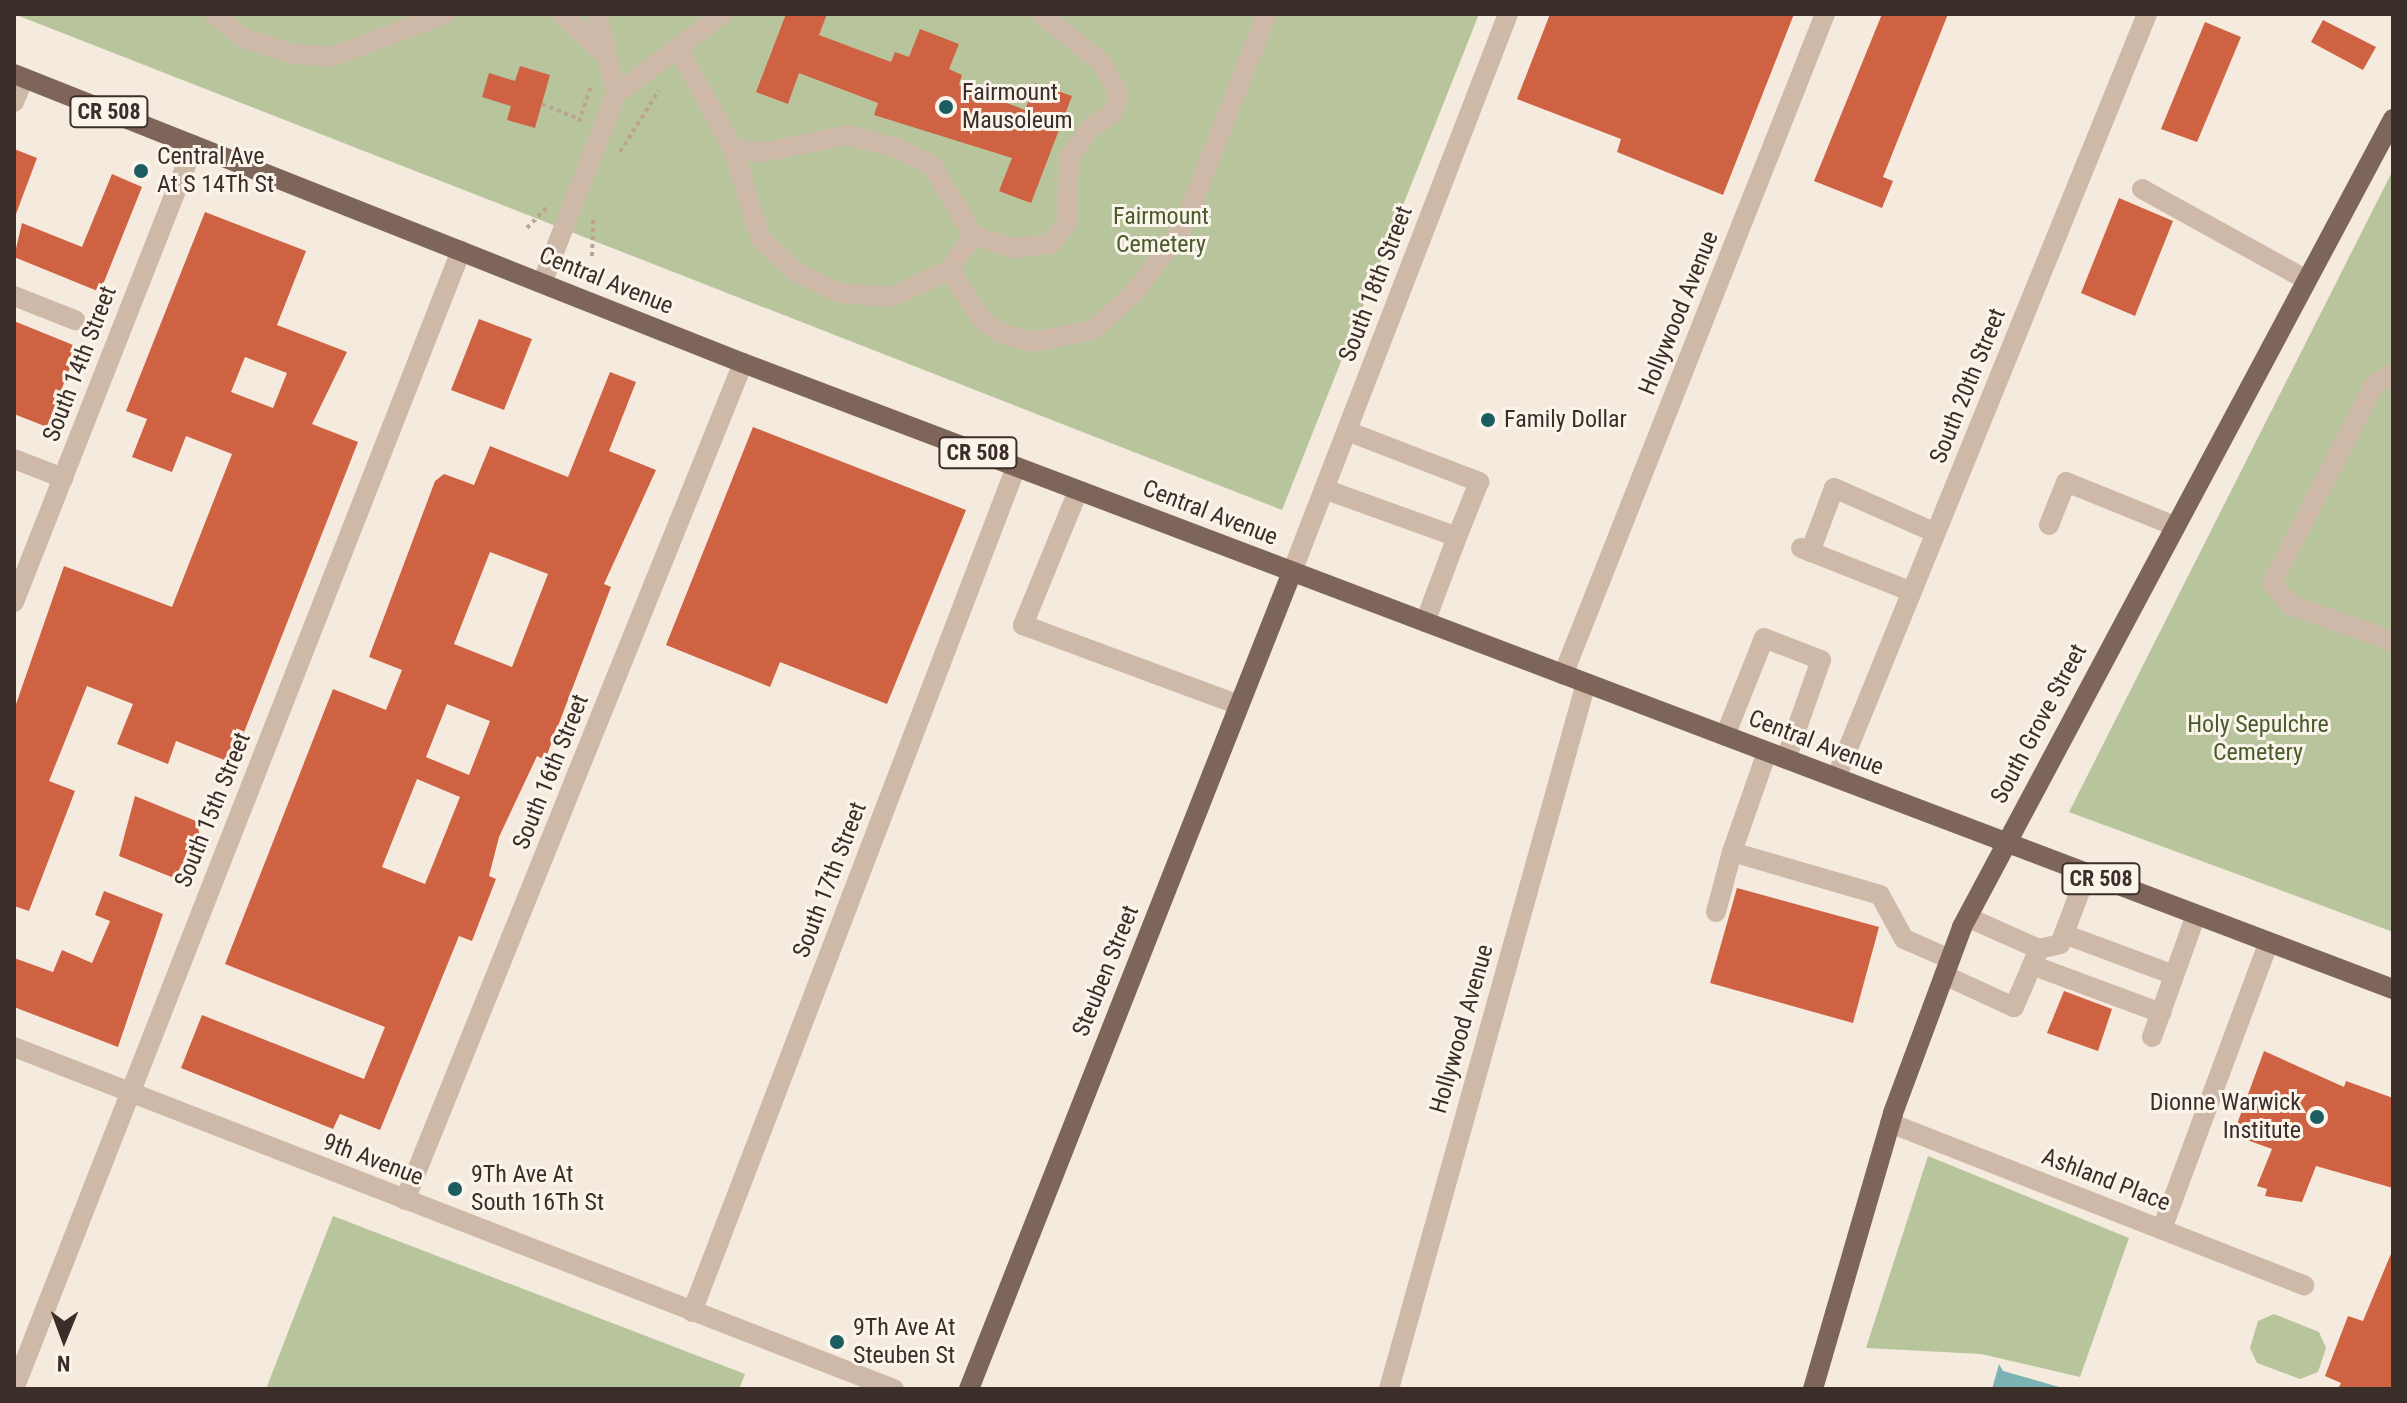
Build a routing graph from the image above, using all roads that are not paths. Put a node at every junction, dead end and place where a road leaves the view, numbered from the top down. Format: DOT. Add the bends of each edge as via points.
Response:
graph roads {
  1 [pos="214,14"];
  2 [pos="445,14"];
  3 [pos="562,14"];
  4 [pos="597,14"];
  5 [pos="722,14"];
  6 [pos="1041,14"];
  7 [pos="1267,14"];
  8 [pos="1508,14"];
  9 [pos="1825,14"];
  10 [pos="2147,14"];
  11 [pos="600,50"];
  12 [pos="680,51"];
  13 [pos="19,76"];
  14 [pos="616,94"];
  15 [pos="14,102"];
  16 [pos="2393,119"];
  17 [pos="194,145"];
  18 [pos="733,149"];
  19 [pos="2142,189"];
  20 [pos="973,235"];
  21 [pos="461,251"];
  22 [pos="950,270"];
  23 [pos="2307,280"];
  24 [pos="542,283"];
  25 [pos="14,296"];
  26 [pos="75,320"];
  27 [pos="743,363"];
  28 [pos="2393,374"];
  29 [pos="1347,431"];
  30 [pos="14,459"];
  31 [pos="1016,467"];
  32 [pos="63,478"];
  33 [pos="1324,489"];
  34 [pos="1078,491"];
  35 [pos="2049,525"];
  36 [pos="2175,526"];
  37 [pos="1936,533"];
  38 [pos="1457,537"];
  39 [pos="1292,572"];
  40 [pos="1912,592"];
  41 [pos="14,602"];
  42 [pos="1425,622"];
  43 [pos="2393,641"];
  44 [pos="1563,675"];
  45 [pos="1586,683"];
  46 [pos="1239,705"];
  47 [pos="1725,736"];
  48 [pos="1776,756"];
  49 [pos="1836,778"];
  50 [pos="2005,842"];
  51 [pos="1732,852"];
  52 [pos="2087,873"];
  53 [pos="1716,912"];
  54 [pos="2196,915"];
  55 [pos="1967,917"];
  56 [pos="2064,934"];
  57 [pos="2269,942"];
  58 [pos="2035,957"];
  59 [pos="1947,967"];
  60 [pos="2174,975"];
  61 [pos="2393,989"];
  62 [pos="2161,1013"];
  63 [pos="2152,1037"];
  64 [pos="14,1047"];
  65 [pos="129,1093"];
  66 [pos="1890,1123"];
  67 [pos="405,1200"];
  68 [pos="2162,1229"];
  69 [pos="2304,1285"];
  70 [pos="692,1312"];
  71 [pos="14,1389"];
  72 [pos="894,1389"];
  73 [pos="969,1389"];
  74 [pos="1389,1389"];
  75 [pos="1813,1389"];
  1 -- 2 [label="street" via="244,38 289,53 331,57"];
  3 -- 11 [label="street"];
  4 -- 11 [label="street"];
  5 -- 12 [label="street"];
  6 -- 20 [label="street" via="1114,77 1113,113 1090,128 1069,158 1061,236 1032,250"];
  7 -- 22 [label="street" via="1183,227 1134,293 1093,330 1033,342 1002,334 982,320"];
  8 -- 29 [label="street, South 18th Street"];
  9 -- 44 [label="street, Hollywood Avenue"];
  10 -- 37 [label="street, South 20th Street"];
  11 -- 14 [label="street"];
  12 -- 14 [label="street"];
  12 -- 18 [label="street"];
  13 -- 15 [label="street"];
  13 -- 17 [label="main road, Central Avenue / CR 508"];
  14 -- 24 [label="street"];
  16 -- 23 [label="main road, South Grove Street"];
  17 -- 21 [label="main road, Central Avenue / CR 508"];
  17 -- 32 [label="street, South 14th Street"];
  18 -- 20 [label="street" via="764,152 848,135 896,148 932,165"];
  18 -- 22 [label="street" via="761,239 797,273 840,293 891,297"];
  19 -- 23 [label="street"];
  20 -- 22 [label="street"];
  21 -- 24 [label="main road, Central Avenue / CR 508"];
  21 -- 65 [label="street, South 15th Street"];
  23 -- 36 [label="main road, South Grove Street"];
  24 -- 27 [label="main road, Central Avenue / CR 508"];
  25 -- 26 [label="street"];
  27 -- 31 [label="main road, Central Avenue / CR 508"];
  27 -- 67 [label="street, South 16th Street"];
  28 -- 43 [label="street" via="2374,385 2272,583 2290,605"];
  29 -- 33 [label="street, South 18th Street"];
  29 -- 38 [label="street" via="1479,482"];
  30 -- 32 [label="street"];
  31 -- 34 [label="main road, Central Avenue / CR 508"];
  31 -- 70 [label="street, South 17th Street"];
  32 -- 41 [label="street, South 14th Street"];
  33 -- 38 [label="street"];
  33 -- 39 [label="street, South 18th Street"];
  34 -- 39 [label="main road, Central Avenue / CR 508"];
  34 -- 46 [label="street" via="1023,625"];
  35 -- 36 [label="street" via="2066,482"];
  36 -- 50 [label="main road, South Grove Street"];
  37 -- 40 [label="street, South 20th Street"];
  37 -- 40 [label="street" via="1834,488 1805,550"];
  38 -- 42 [label="street"];
  39 -- 42 [label="main road, Central Avenue / CR 508"];
  39 -- 46 [label="main road, Steuben Street"];
  40 -- 49 [label="street, South 20th Street"];
  42 -- 44 [label="main road, Central Avenue / CR 508"];
  44 -- 45 [label="main road, Central Avenue / CR 508"];
  45 -- 47 [label="main road, Central Avenue / CR 508"];
  45 -- 74 [label="street, Hollywood Avenue"];
  46 -- 73 [label="main road, Steuben Street"];
  47 -- 48 [label="main road, Central Avenue / CR 508"];
  47 -- 48 [label="street" via="1764,638 1821,660"];
  48 -- 49 [label="main road, Central Avenue / CR 508"];
  48 -- 51 [label="street"];
  49 -- 50 [label="main road, Central Avenue / CR 508"];
  50 -- 52 [label="main road, Central Avenue / CR 508"];
  50 -- 55 [label="main road, South Grove Street"];
  51 -- 53 [label="street"];
  51 -- 59 [label="street" via="1880,895 1904,939"];
  52 -- 54 [label="main road, Central Avenue / CR 508"];
  52 -- 56 [label="street"];
  54 -- 57 [label="main road, Central Avenue / CR 508"];
  54 -- 60 [label="street"];
  55 -- 58 [label="street"];
  55 -- 59 [label="main road, South Grove Street"];
  56 -- 58 [label="street" via="2060,944"];
  56 -- 60 [label="street"];
  57 -- 61 [label="main road, Central Avenue / CR 508"];
  57 -- 68 [label="street"];
  58 -- 59 [label="street" via="2014,1007"];
  58 -- 62 [label="street"];
  59 -- 66 [label="main road, South Grove Street"];
  60 -- 62 [label="street"];
  62 -- 63 [label="street"];
  64 -- 65 [label="street, 9th Avenue"];
  65 -- 67 [label="street, 9th Avenue"];
  65 -- 71 [label="street, South 15th Street"];
  66 -- 68 [label="street, Ashland Place"];
  66 -- 75 [label="main road, South Grove Street"];
  67 -- 70 [label="street, 9th Avenue"];
  68 -- 69 [label="street, Ashland Place"];
  70 -- 72 [label="street, 9th Avenue"];
}
